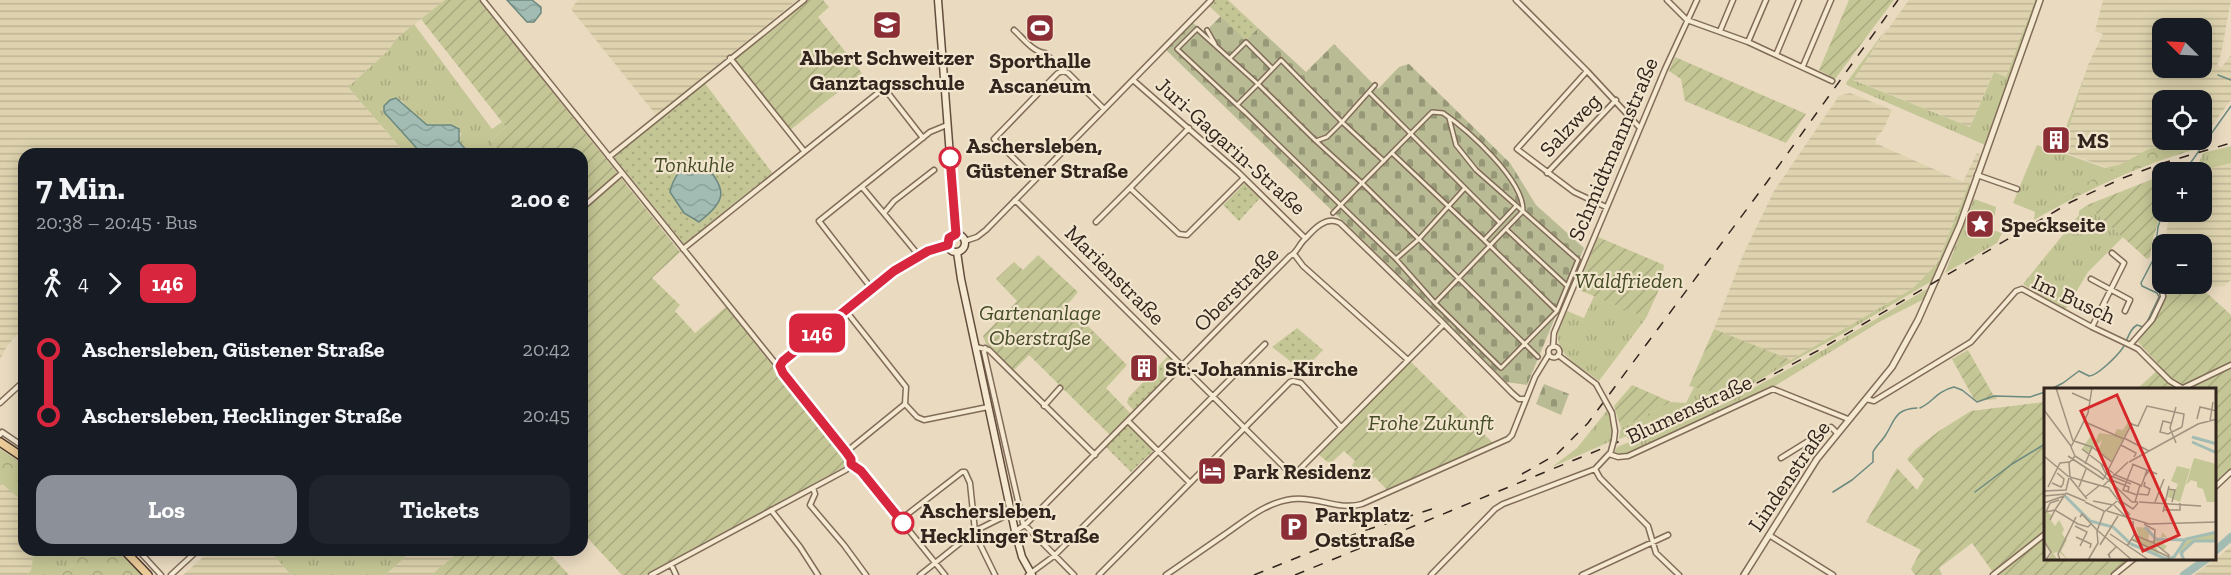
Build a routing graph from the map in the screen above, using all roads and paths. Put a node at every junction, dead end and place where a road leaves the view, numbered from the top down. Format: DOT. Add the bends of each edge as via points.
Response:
graph roads {
  1 [pos="483,0"];
  2 [pos="804,0"];
  3 [pos="938,0"];
  4 [pos="1211,0"];
  5 [pos="1516,0"];
  6 [pos="1667,0"];
  7 [pos="1697,0"];
  8 [pos="1733,0"];
  9 [pos="1766,0"];
  10 [pos="1799,0"];
  11 [pos="1831,0"];
  12 [pos="2040,0"];
  13 [pos="1687,20"];
  14 [pos="1014,30"];
  15 [pos="1207,30"];
  16 [pos="1720,31"];
  17 [pos="1748,42"];
  18 [pos="1216,46"];
  19 [pos="1776,55"];
  20 [pos="730,58"];
  21 [pos="1230,58"];
  22 [pos="1803,66"];
  23 [pos="1272,68"];
  24 [pos="1064,71"];
  25 [pos="1587,71"];
  26 [pos="1133,80"];
  27 [pos="1832,81"];
  28 [pos="1258,84"];
  29 [pos="1375,86"];
  30 [pos="1369,92"];
  31 [pos="1616,100"];
  32 [pos="1237,105"];
  33 [pos="1104,109"];
  34 [pos="1448,116"];
  35 [pos="1342,122"];
  36 [pos="948,125"];
  37 [pos="1189,128"];
  38 [pos="1640,128"];
  39 [pos="1410,135"];
  40 [pos="923,138"];
  41 [pos="1316,141"];
  42 [pos="804,151"];
  43 [pos="1392,153"];
  44 [pos="609,157"];
  45 [pos="1384,161"];
  46 [pos="934,170"];
  47 [pos="622,172"];
  48 [pos="1547,173"];
  49 [pos="1977,175"];
  50 [pos="1244,178"];
  51 [pos="1035,179"];
  52 [pos="1362,183"];
  53 [pos="862,187"];
  54 [pos="1130,188"];
  55 [pos="1465,188"];
  56 [pos="2017,189"];
  57 [pos="1015,200"];
  58 [pos="588,203"];
  59 [pos="1340,205"];
  60 [pos="1448,205"];
  61 [pos="1516,206"];
  62 [pos="1606,207"];
  63 [pos="1522,212"];
  64 [pos="884,213"];
  65 [pos="1333,213"];
  66 [pos="1096,222"];
  67 [pos="1500,222"];
  68 [pos="1506,229"];
  69 [pos="956,234"];
  70 [pos="1305,238"];
  71 [pos="1419,239"];
  72 [pos="1484,240"];
  73 [pos="965,241"];
  74 [pos="948,245"];
  75 [pos="1490,246"];
  76 [pos="683,249"];
  77 [pos="916,252"];
  78 [pos="957,252"];
  79 [pos="2112,253"];
  80 [pos="1294,254"];
  81 [pos="1396,259"];
  82 [pos="1459,278"];
  83 [pos="2091,279"];
  84 [pos="1567,286"];
  85 [pos="872,290"];
  86 [pos="2111,290"];
  87 [pos="2163,294"];
  88 [pos="1435,303"];
  89 [pos="846,310"];
  90 [pos="1557,311"];
  91 [pos="2125,311"];
  92 [pos="1443,325"];
  93 [pos="2092,327"];
  94 [pos="2128,343"];
  95 [pos="1265,344"];
  96 [pos="1525,344"];
  97 [pos="975,347"];
  98 [pos="1553,347"];
  99 [pos="985,348"];
  100 [pos="1549,354"];
  101 [pos="1558,355"];
  102 [pos="1538,357"];
  103 [pos="1408,360"];
  104 [pos="2231,365"];
  105 [pos="780,366"];
  106 [pos="1183,366"];
  107 [pos="18,386"];
  108 [pos="1060,388"];
  109 [pos="2180,388"];
  110 [pos="2184,388"];
  111 [pos="1214,396"];
  112 [pos="1525,399"];
  113 [pos="1866,399"];
  114 [pos="0,403"];
  115 [pos="905,404"];
  116 [pos="1044,406"];
  117 [pos="988,407"];
  118 [pos="1848,419"];
  119 [pos="1128,421"];
  120 [pos="1245,427"];
  121 [pos="1341,427"];
  122 [pos="1,433"];
  123 [pos="1837,433"];
  124 [pos="0,442"];
  125 [pos="18,443"];
  126 [pos="1158,450"];
  127 [pos="846,452"];
  128 [pos="1610,453"];
  129 [pos="18,454"];
  130 [pos="1095,455"];
  131 [pos="1781,458"];
  132 [pos="851,464"];
  133 [pos="1595,469"];
  134 [pos="2231,472"];
  135 [pos="1190,483"];
  136 [pos="2216,486"];
  137 [pos="813,488"];
  138 [pos="771,510"];
  139 [pos="1011,513"];
  140 [pos="900,520"];
  141 [pos="1025,525"];
  142 [pos="1015,531"];
  143 [pos="974,532"];
  144 [pos="1668,535"];
  145 [pos="1769,535"];
  146 [pos="2044,535"];
  147 [pos="1653,543"];
  148 [pos="130,556"];
  149 [pos="144,556"];
  150 [pos="192,556"];
  151 [pos="1054,556"];
  152 [pos="2133,560"];
  153 [pos="935,563"];
  154 [pos="670,564"];
  155 [pos="1030,574"];
  156 [pos="1102,574"];
  157 [pos="148,575"];
  158 [pos="161,575"];
  159 [pos="171,575"];
  160 [pos="651,575"];
  161 [pos="676,575"];
  162 [pos="818,575"];
  163 [pos="866,575"];
  164 [pos="920,575"];
  165 [pos="945,575"];
  166 [pos="995,575"];
  167 [pos="1074,575"];
  168 [pos="1166,575"];
  169 [pos="1431,575"];
  170 [pos="1582,575"];
  171 [pos="1678,575"];
  172 [pos="1744,575"];
  173 [pos="1833,575"];
  174 [pos="1993,575"];
  175 [pos="2114,575"];
  1 -- 44 [label="street"];
  2 -- 20 [label="street"];
  3 -- 36 [label="main road"];
  4 -- 26 [label="street"];
  5 -- 25 [label="street"];
  6 -- 13 [label="street"];
  7 -- 13 [label="street, Schmidtmannstraße"];
  8 -- 16 [label="street"];
  9 -- 17 [label="street"];
  10 -- 19 [label="street"];
  11 -- 22 [label="street"];
  12 -- 49 [label="street, Lindenstraße"];
  13 -- 16 [label="street"];
  13 -- 38 [label="street, Schmidtmannstraße"];
  14 -- 24 [label="street"];
  15 -- 18 [label="street"];
  16 -- 17 [label="street"];
  17 -- 19 [label="street"];
  18 -- 21 [label="street"];
  18 -- 32 [label="street" via="1197,29 1177,49"];
  19 -- 22 [label="street"];
  20 -- 42 [label="street"];
  20 -- 44 [label="street"];
  21 -- 23 [label="street" via="1246,42"];
  21 -- 28 [label="street"];
  22 -- 27 [label="street"];
  23 -- 28 [label="street"];
  23 -- 35 [label="street" via="1281,60"];
  24 -- 33 [label="street"];
  24 -- 51 [label="street" via="994,139"];
  25 -- 31 [label="street"];
  25 -- 48 [label="street" via="1517,149"];
  26 -- 33 [label="street"];
  26 -- 37 [label="street, Juri-Gagarin-Straße"];
  28 -- 32 [label="street"];
  28 -- 41 [label="street"];
  29 -- 30 [label="street"];
  30 -- 35 [label="street"];
  30 -- 39 [label="street"];
  31 -- 38 [label="street"];
  31 -- 48 [label="street, Salzweg"];
  32 -- 59 [label="street"];
  33 -- 51 [label="street"];
  34 -- 39 [label="street" via="1432,112"];
  34 -- 61 [label="street" via="1456,145 1464,156"];
  34 -- 63 [label="street" via="1497,160 1511,178 1522,199"];
  35 -- 41 [label="street" via="1327,137"];
  35 -- 45 [label="street"];
  36 -- 40 [label="street"];
  36 -- 69 [label="main road"];
  37 -- 50 [label="street, Juri-Gagarin-Straße"];
  37 -- 54 [label="street"];
  38 -- 62 [label="street, Schmidtmannstraße"];
  39 -- 43 [label="street"];
  39 -- 55 [label="street"];
  40 -- 42 [label="street" via="884,88"];
  40 -- 53 [label="street"];
  41 -- 52 [label="street"];
  42 -- 76 [label="street"];
  43 -- 45 [label="street"];
  43 -- 60 [label="street"];
  44 -- 47 [label="street"];
  45 -- 52 [label="street"];
  46 -- 64 [label="street"];
  47 -- 58 [label="street"];
  47 -- 76 [label="street"];
  48 -- 62 [label="street"];
  49 -- 56 [label="street"];
  49 -- 113 [label="street, Lindenstraße" via="1953,244 1918,320 1892,367"];
  50 -- 54 [label="street" via="1187,235 1179,234"];
  50 -- 70 [label="street, Juri-Gagarin-Straße"];
  51 -- 57 [label="street"];
  52 -- 59 [label="street"];
  52 -- 71 [label="street"];
  53 -- 64 [label="street"];
  53 -- 85 [label="street" via="819,221"];
  54 -- 66 [label="street"];
  55 -- 60 [label="street"];
  55 -- 67 [label="street"];
  57 -- 73 [label="street" via="981,234"];
  57 -- 106 [label="street, Marienstraße"];
  59 -- 65 [label="street"];
  59 -- 81 [label="street"];
  60 -- 71 [label="street"];
  60 -- 72 [label="street"];
  61 -- 63 [label="street"];
  61 -- 67 [label="street"];
  62 -- 98 [label="street, Schmidtmannstraße" via="1554,333"];
  63 -- 68 [label="street"];
  63 -- 84 [label="street" via="1578,260"];
  64 -- 77 [label="street"];
  67 -- 72 [label="street"];
  68 -- 75 [label="street"];
  68 -- 84 [label="street"];
  69 -- 73 [label="main road"];
  69 -- 74 [label="main road" via="949,238"];
  70 -- 80 [label="street, Oberstraße"];
  70 -- 92 [label="street, Oberstraße" via="1324,222 1334,220"];
  71 -- 81 [label="street"];
  71 -- 82 [label="street"];
  72 -- 75 [label="street"];
  73 -- 78 [label="main road" via="963,249"];
  74 -- 78 [label="main road"];
  74 -- 85 [label="street" via="926,252"];
  75 -- 82 [label="street"];
  75 -- 90 [label="street"];
  76 -- 105 [label="street"];
  78 -- 97 [label="main road"];
  79 -- 86 [label="street" via="2124,263"];
  80 -- 103 [label="street"];
  80 -- 106 [label="street, Oberstraße"];
  81 -- 88 [label="street"];
  82 -- 88 [label="street"];
  82 -- 96 [label="street"];
  83 -- 86 [label="street"];
  84 -- 90 [label="street"];
  85 -- 89 [label="street"];
  86 -- 91 [label="street" via="2130,300"];
  86 -- 93 [label="street"];
  87 -- 94 [label="street" via="2152,320"];
  88 -- 96 [label="street" via="1501,368"];
  89 -- 105 [label="street"];
  89 -- 115 [label="street" via="906,387"];
  90 -- 96 [label="street"];
  92 -- 103 [label="street"];
  92 -- 112 [label="street" via="1512,393"];
  93 -- 94 [label="street, Im Busch"];
  93 -- 113 [label="street, Im Busch" via="2022,289 1971,342 1874,401"];
  94 -- 109 [label="street, Im Busch"];
  95 -- 111 [label="street"];
  96 -- 102 [label="street"];
  97 -- 99 [label="street"];
  97 -- 117 [label="main road"];
  98 -- 100 [label="street"];
  98 -- 101 [label="street" via="1559,350"];
  99 -- 116 [label="street"];
  99 -- 141 [label="street"];
  100 -- 101 [label="street"];
  100 -- 112 [label="street"];
  101 -- 128 [label="street, bridge" via="1596,384 1611,413 1614,440"];
  103 -- 121 [label="street"];
  104 -- 110 [label="street"];
  105 -- 127 [label="street"];
  106 -- 111 [label="street, Marienstraße"];
  106 -- 119 [label="street, Oberstraße"];
  107 -- 114 [label="street"];
  108 -- 116 [label="street"];
  111 -- 120 [label="street, Marienstraße"];
  111 -- 126 [label="street"];
  112 -- 168 [label="street" via="1508,439 1362,504 1350,507 1313,499 1285,500 1267,506"];
  113 -- 118 [label="street, Lindenstraße"];
  115 -- 117 [label="street" via="924,420"];
  115 -- 127 [label="street"];
  116 -- 130 [label="street"];
  117 -- 139 [label="main road"];
  118 -- 123 [label="street, Lindenstraße"];
  118 -- 128 [label="street, Blumenstraße" via="1773,389 1628,456"];
  119 -- 126 [label="street"];
  119 -- 130 [label="street, Oberstraße"];
  120 -- 121 [label="street" via="1293,381 1300,383"];
  120 -- 121 [label="street, Marienstraße" via="1293,476"];
  120 -- 135 [label="street"];
  122 -- 125 [label="street"];
  123 -- 131 [label="street" via="1831,427"];
  123 -- 145 [label="street, Lindenstraße"];
  124 -- 129 [label="main road"];
  126 -- 135 [label="street"];
  126 -- 151 [label="street"];
  127 -- 132 [label="street"];
  128 -- 133 [label="street"];
  130 -- 141 [label="street, Oberstraße"];
  132 -- 137 [label="street"];
  132 -- 140 [label="street"];
  133 -- 147 [label="street" via="1648,526"];
  133 -- 169 [label="street" via="1498,507"];
  134 -- 136 [label="street"];
  135 -- 156 [label="street"];
  137 -- 138 [label="street"];
  137 -- 163 [label="street" via="815,494 810,505"];
  138 -- 154 [label="street"];
  138 -- 162 [label="street"];
  139 -- 142 [label="main road"];
  139 -- 143 [label="street"];
  140 -- 143 [label="street" via="965,472 970,483"];
  140 -- 153 [label="street"];
  141 -- 142 [label="street, Oberstraße"];
  141 -- 151 [label="street"];
  142 -- 155 [label="main road"];
  143 -- 153 [label="street"];
  143 -- 166 [label="street"];
  144 -- 147 [label="street"];
  145 -- 172 [label="street, Lindenstraße"];
  145 -- 173 [label="street"];
  146 -- 174 [label="street"];
  147 -- 170 [label="street"];
  147 -- 171 [label="street" via="1656,553"];
  148 -- 157 [label="main road"];
  149 -- 158 [label="street"];
  150 -- 159 [label="street"];
  151 -- 155 [label="street"];
  151 -- 167 [label="street"];
  152 -- 175 [label="street"];
  153 -- 164 [label="street"];
  153 -- 165 [label="street"];
  154 -- 160 [label="street"];
  154 -- 161 [label="street"];
}
